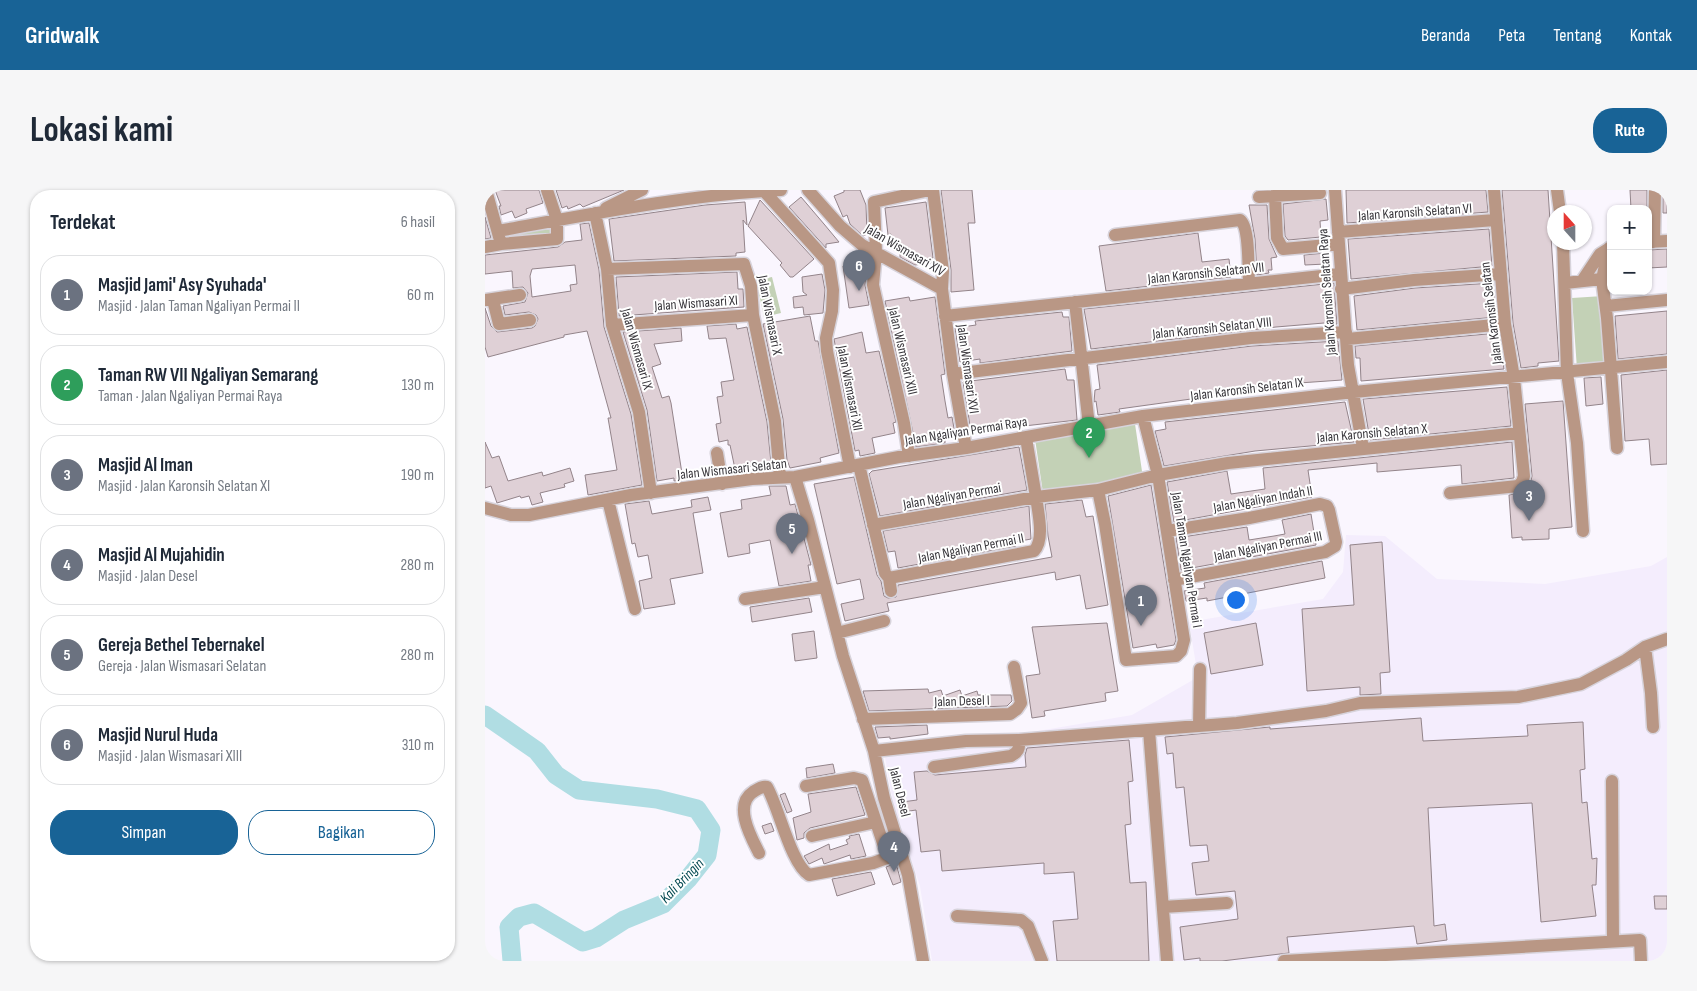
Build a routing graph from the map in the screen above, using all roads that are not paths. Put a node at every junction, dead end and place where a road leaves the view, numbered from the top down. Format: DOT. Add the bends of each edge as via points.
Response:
graph roads {
  1 [pos="486,190"];
  2 [pos="547,190"];
  3 [pos="642,190"];
  4 [pos="763,190"];
  5 [pos="781,190"];
  6 [pos="808,190"];
  7 [pos="932,190"];
  8 [pos="1335,190"];
  9 [pos="1495,190"];
  10 [pos="1557,190"];
  11 [pos="1655,190"];
  12 [pos="721,192"];
  13 [pos="1320,194"];
  14 [pos="1275,196"];
  15 [pos="1259,197"];
  16 [pos="1559,205"];
  17 [pos="595,213"];
  18 [pos="557,220"];
  19 [pos="1495,220"];
  20 [pos="1652,229"];
  21 [pos="498,231"];
  22 [pos="1115,235"];
  23 [pos="1338,238"];
  24 [pos="1667,241"];
  25 [pos="1652,242"];
  26 [pos="501,244"];
  27 [pos="485,247"];
  28 [pos="1607,249"];
  29 [pos="1563,250"];
  30 [pos="1609,250"];
  31 [pos="876,252"];
  32 [pos="607,269"];
  33 [pos="1340,274"];
  34 [pos="1501,274"];
  35 [pos="1602,279"];
  36 [pos="1582,281"];
  37 [pos="1249,283"];
  38 [pos="1565,283"];
  39 [pos="1341,289"];
  40 [pos="942,292"];
  41 [pos="520,295"];
  42 [pos="489,300"];
  43 [pos="1667,300"];
  44 [pos="1075,302"];
  45 [pos="1606,306"];
  46 [pos="753,314"];
  47 [pos="945,316"];
  48 [pos="530,320"];
  49 [pos="1505,324"];
  50 [pos="612,325"];
  51 [pos="1346,335"];
  52 [pos="1081,359"];
  53 [pos="1667,362"];
  54 [pos="1611,368"];
  55 [pos="1567,373"];
  56 [pos="953,374"];
  57 [pos="1515,378"];
  58 [pos="1354,392"];
  59 [pos="1143,416"];
  60 [pos="1089,426"];
  61 [pos="1519,433"];
  62 [pos="1026,438"];
  63 [pos="965,448"];
  64 [pos="1363,448"];
  65 [pos="1617,448"];
  66 [pos="717,453"];
  67 [pos="909,456"];
  68 [pos="854,466"];
  69 [pos="1158,475"];
  70 [pos="795,477"];
  71 [pos="780,478"];
  72 [pos="722,484"];
  73 [pos="1098,490"];
  74 [pos="651,493"];
  75 [pos="1450,493"];
  76 [pos="1037,497"];
  77 [pos="608,500"];
  78 [pos="485,508"];
  79 [pos="873,525"];
  80 [pos="1167,531"];
  81 [pos="1583,531"];
  82 [pos="1336,542"];
  83 [pos="889,578"];
  84 [pos="1173,580"];
  85 [pos="825,587"];
  86 [pos="891,591"];
  87 [pos="745,599"];
  88 [pos="635,609"];
  89 [pos="884,621"];
  90 [pos="837,633"];
  91 [pos="1667,639"];
  92 [pos="1645,647"];
  93 [pos="1014,667"];
  94 [pos="1200,669"];
  95 [pos="863,719"];
  96 [pos="1199,726"];
  97 [pos="1653,728"];
  98 [pos="1149,730"];
  99 [pos="1019,740"];
  100 [pos="874,751"];
  101 [pos="934,766"];
  102 [pos="1612,781"];
  103 [pos="806,786"];
  104 [pos="876,822"];
  105 [pos="812,836"];
  106 [pos="901,853"];
  107 [pos="759,854"];
  108 [pos="887,858"];
  109 [pos="1227,903"];
  110 [pos="1163,907"];
  111 [pos="957,916"];
  112 [pos="1613,941"];
  113 [pos="1427,957"];
  114 [pos="1308,960"];
  115 [pos="923,961"];
  116 [pos="1042,961"];
  117 [pos="1167,961"];
  118 [pos="1284,961"];
  119 [pos="1641,961"];
  1 -- 21 [label="street"];
  2 -- 18 [label="street"];
  3 -- 17 [label="street"];
  4 -- 5 [label="street"];
  4 -- 12 [label="street"];
  4 -- 68 [label="street, Jalan Wismasari XII" via="829,263 833,290 827,352"];
  6 -- 31 [label="street, Jalan Wismasari XIV" via="840,226 862,245"];
  7 -- 31 [label="street, Jalan Wismasari XIII" via="874,201"];
  7 -- 40 [label="street, Jalan Wismasari XVI" via="943,271"];
  8 -- 23 [label="street, Jalan Karonsih Selatan Raya"];
  9 -- 19 [label="street, Jalan Karonsih Selatan"];
  10 -- 16 [label="street"];
  11 -- 20 [label="street"];
  12 -- 17 [label="street"];
  13 -- 14 [label="street"];
  14 -- 15 [label="street"];
  14 -- 23 [label="street, Jalan Karonsih Selatan VI" via="1277,238 1283,249"];
  17 -- 18 [label="street"];
  17 -- 32 [label="street, Jalan Wismasari IX"];
  18 -- 21 [label="street"];
  18 -- 26 [label="street" via="558,238 555,241"];
  19 -- 23 [label="street, Jalan Karonsih Selatan VI"];
  19 -- 34 [label="street, Jalan Karonsih Selatan"];
  21 -- 26 [label="street"];
  22 -- 37 [label="street" via="1240,220 1247,237"];
  23 -- 33 [label="street, Jalan Karonsih Selatan Raya"];
  24 -- 25 [label="street"];
  26 -- 27 [label="street"];
  28 -- 36 [label="street" via="1600,254"];
  29 -- 38 [label="street"];
  30 -- 35 [label="street"];
  31 -- 40 [label="street, Jalan Wismasari XIV"];
  31 -- 67 [label="street, Jalan Wismasari XIII" via="873,285"];
  32 -- 46 [label="street, Jalan Wismasari X" via="744,264 751,286"];
  32 -- 50 [label="street, Jalan Wismasari IX"];
  33 -- 37 [label="street, Jalan Karonsih Selatan VII"];
  33 -- 39 [label="street, Jalan Karonsih Selatan Raya"];
  34 -- 39 [label="street"];
  34 -- 49 [label="street, Jalan Karonsih Selatan"];
  35 -- 36 [label="street"];
  35 -- 45 [label="street"];
  36 -- 38 [label="street"];
  37 -- 44 [label="street, Jalan Karonsih Selatan VII"];
  38 -- 55 [label="street"];
  39 -- 51 [label="street, Jalan Karonsih Selatan Raya"];
  40 -- 47 [label="street, Jalan Wismasari XVI"];
  41 -- 42 [label="street"];
  42 -- 48 [label="street" via="499,324"];
  43 -- 45 [label="street"];
  44 -- 47 [label="street, Jalan Karonsih Selatan VII"];
  44 -- 52 [label="street"];
  45 -- 54 [label="street"];
  46 -- 50 [label="street, Jalan Wismasari XI"];
  46 -- 71 [label="street, Jalan Wismasari X" via="775,421"];
  47 -- 56 [label="street, Jalan Wismasari XVI"];
  49 -- 51 [label="street, Jalan Karonsih Selatan VIII"];
  49 -- 57 [label="street, Jalan Karonsih Selatan"];
  50 -- 74 [label="street, Jalan Wismasari IX" via="639,412"];
  51 -- 52 [label="street, Jalan Karonsih Selatan VIII" via="1251,338"];
  51 -- 58 [label="street, Jalan Karonsih Selatan Raya"];
  52 -- 56 [label="street, Jalan Karonsih Selatan VIII"];
  52 -- 60 [label="street"];
  53 -- 54 [label="street"];
  54 -- 55 [label="street"];
  54 -- 65 [label="street"];
  55 -- 57 [label="street"];
  55 -- 81 [label="street" via="1577,443"];
  56 -- 63 [label="street, Jalan Wismasari XVI"];
  57 -- 58 [label="street"];
  57 -- 61 [label="street, Jalan Karonsih Selatan"];
  58 -- 59 [label="street, Jalan Karonsih Selatan IX"];
  58 -- 64 [label="street, Jalan Karonsih Selatan Raya"];
  59 -- 60 [label="street, Jalan Ngaliyan Permai Raya"];
  59 -- 69 [label="street"];
  60 -- 62 [label="street, Jalan Ngaliyan Permai Raya"];
  61 -- 64 [label="street, Jalan Karonsih Selatan X"];
  61 -- 75 [label="street, Jalan Karonsih Selatan" via="1524,476 1518,486"];
  62 -- 63 [label="street, Jalan Ngaliyan Permai Raya"];
  62 -- 76 [label="street, Jalan Ngaliyan Permai II"];
  63 -- 67 [label="street, Jalan Ngaliyan Permai Raya"];
  64 -- 69 [label="street, Jalan Karonsih Selatan X" via="1227,463"];
  66 -- 72 [label="street"];
  67 -- 68 [label="street, Jalan Ngaliyan Permai Raya"];
  68 -- 70 [label="street, Jalan Ngaliyan Permai Raya"];
  68 -- 79 [label="street, Jalan Wismasari XII"];
  69 -- 73 [label="street"];
  69 -- 80 [label="street, Jalan Taman Ngaliyan Permai I"];
  70 -- 71 [label="street, Jalan Wismasari Selatan"];
  70 -- 85 [label="street, Jalan Wismasari Selatan"];
  71 -- 72 [label="street, Jalan Wismasari Selatan"];
  72 -- 74 [label="street, Jalan Wismasari Selatan"];
  73 -- 76 [label="street"];
  73 -- 84 [label="street, Jalan Taman Ngaliyan Permai I" via="1126,660 1176,656 1181,651 1184,640"];
  74 -- 77 [label="street, Jalan Wismasari Selatan"];
  76 -- 79 [label="street, Jalan Ngaliyan Permai"];
  76 -- 83 [label="street, Jalan Ngaliyan Permai II" via="1039,538 1034,551"];
  77 -- 78 [label="street, Jalan Wismasari Selatan" via="529,515 511,515"];
  77 -- 88 [label="street"];
  79 -- 83 [label="street, Jalan Wismasari XII"];
  80 -- 82 [label="street, Jalan Ngaliyan Indah II" via="1320,504 1329,510"];
  80 -- 84 [label="street, Jalan Taman Ngaliyan Permai I"];
  82 -- 84 [label="street, Jalan Ngaliyan Permai III" via="1325,552"];
  83 -- 86 [label="street, Jalan Wismasari XII"];
  85 -- 87 [label="street"];
  85 -- 90 [label="street, Jalan Wismasari Selatan"];
  89 -- 90 [label="street"];
  90 -- 95 [label="street, Jalan Wismasari Selatan"];
  91 -- 92 [label="street"];
  92 -- 96 [label="street" via="1593,680 1531,695 1360,703 1325,711"];
  92 -- 97 [label="street"];
  93 -- 95 [label="street, Jalan Desel I" via="1021,703 1010,714"];
  94 -- 96 [label="street"];
  95 -- 100 [label="street, Jalan Desel"];
  96 -- 98 [label="street"];
  98 -- 99 [label="street"];
  98 -- 110 [label="street"];
  99 -- 100 [label="street"];
  99 -- 101 [label="street" via="1020,747 1011,756"];
  100 -- 106 [label="street, Jalan Desel"];
  102 -- 112 [label="street"];
  103 -- 104 [label="street" via="859,778 865,784"];
  104 -- 105 [label="street"];
  104 -- 108 [label="street"];
  106 -- 108 [label="street"];
  106 -- 115 [label="street, Jalan Desel"];
  107 -- 108 [label="street" via="750,835 744,808 748,795 767,786 798,864 809,875"];
  109 -- 110 [label="street"];
  110 -- 117 [label="street"];
  111 -- 116 [label="street" via="1021,920 1028,926"];
  112 -- 113 [label="street"];
  112 -- 119 [label="street" via="1640,940"];
  113 -- 114 [label="street"];
  114 -- 118 [label="street"];
}
